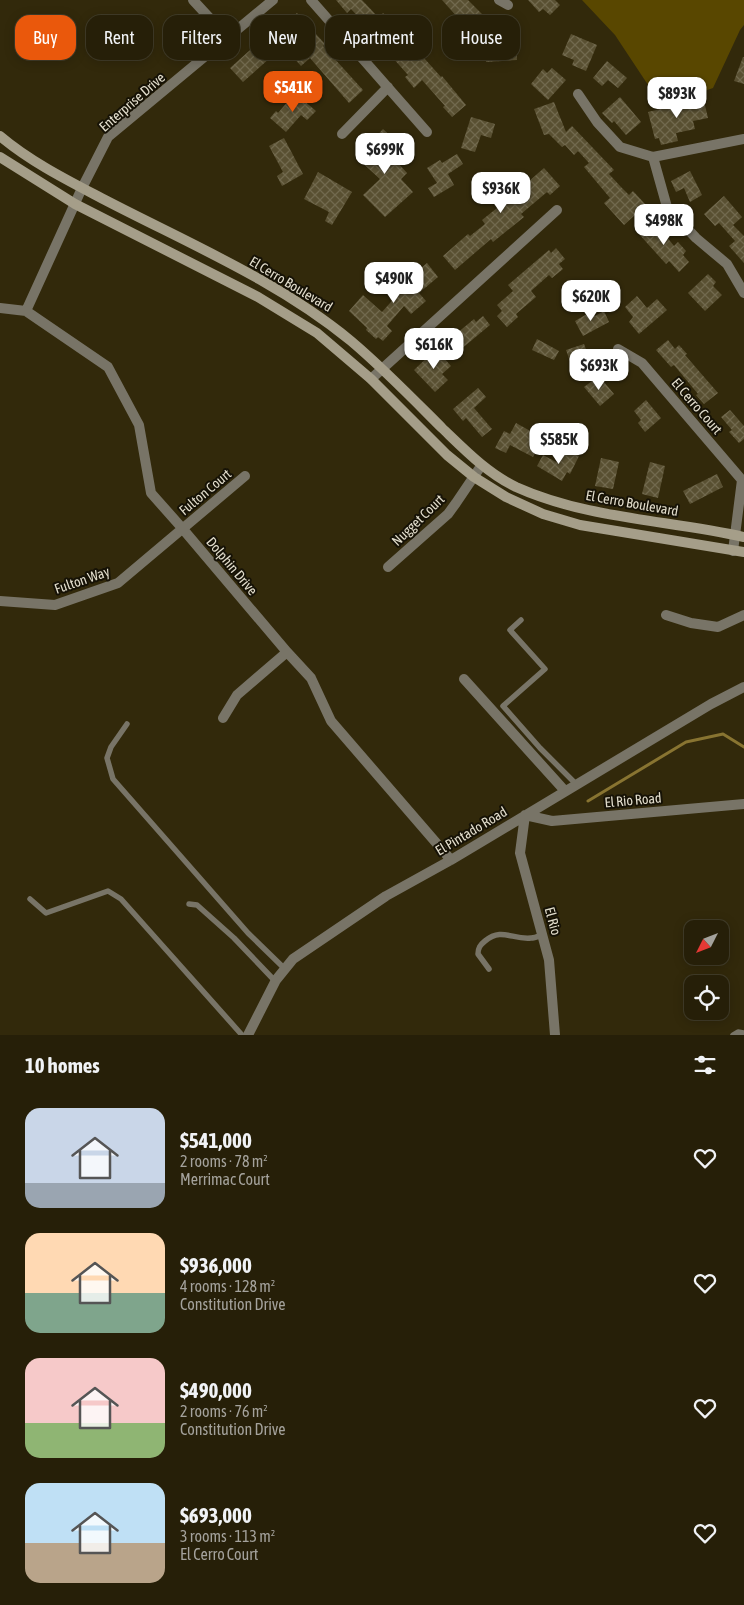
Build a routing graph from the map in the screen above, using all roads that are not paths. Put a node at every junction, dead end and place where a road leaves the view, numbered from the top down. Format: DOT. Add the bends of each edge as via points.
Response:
graph roads {
  1 [pos="194,0"];
  2 [pos="273,0"];
  3 [pos="311,0"];
  4 [pos="207,15"];
  5 [pos="240,28"];
  6 [pos="202,60"];
  7 [pos="388,87"];
  8 [pos="578,94"];
  9 [pos="428,132"];
  10 [pos="342,134"];
  11 [pos="0,136"];
  12 [pos="744,139"];
  13 [pos="0,157"];
  14 [pos="653,157"];
  15 [pos="82,188"];
  16 [pos="75,204"];
  17 [pos="557,210"];
  18 [pos="744,293"];
  19 [pos="0,308"];
  20 [pos="26,311"];
  21 [pos="618,349"];
  22 [pos="382,368"];
  23 [pos="371,379"];
  24 [pos="481,466"];
  25 [pos="245,476"];
  26 [pos="474,477"];
  27 [pos="182,528"];
  28 [pos="740,536"];
  29 [pos="733,551"];
  30 [pos="744,552"];
  31 [pos="388,567"];
  32 [pos="0,601"];
  33 [pos="666,615"];
  34 [pos="744,615"];
  35 [pos="521,620"];
  36 [pos="286,652"];
  37 [pos="464,678"];
  38 [pos="744,687"];
  39 [pos="223,718"];
  40 [pos="127,724"];
  41 [pos="576,784"];
  42 [pos="565,791"];
  43 [pos="744,804"];
  44 [pos="525,815"];
  45 [pos="451,860"];
  46 [pos="30,899"];
  47 [pos="189,904"];
  48 [pos="542,935"];
  49 [pos="285,969"];
  50 [pos="489,969"];
  51 [pos="275,981"];
  52 [pos="744,1033"];
  53 [pos="242,1035"];
  54 [pos="248,1035"];
  55 [pos="555,1035"];
  56 [pos="733,1035"];
  1 -- 4 [label="street"];
  2 -- 5 [label="street, Enterprise Drive"];
  3 -- 7 [label="street"];
  6 -- 15 [label="street, Enterprise Drive" via="108,138"];
  7 -- 9 [label="street"];
  7 -- 10 [label="street"];
  8 -- 14 [label="street" via="620,147"];
  11 -- 15 [label="street, El Cerro Boulevard" via="29,158"];
  12 -- 14 [label="street"];
  13 -- 16 [label="street, El Cerro Boulevard"];
  14 -- 18 [label="street" via="667,207 696,238 727,264"];
  15 -- 16 [label="street, Enterprise Drive"];
  15 -- 22 [label="street, El Cerro Boulevard" via="265,282 323,319"];
  16 -- 20 [label="street, Enterprise Drive"];
  16 -- 23 [label="street, El Cerro Boulevard" via="258,297 317,333"];
  17 -- 22 [label="street"];
  19 -- 20 [label="street, Dolphin Drive"];
  20 -- 27 [label="street, Dolphin Drive" via="108,368 139,425 151,493"];
  21 -- 28 [label="street, El Cerro Court" via="642,363 742,480"];
  22 -- 23 [label="street"];
  22 -- 24 [label="street, El Cerro Boulevard"];
  23 -- 26 [label="street, El Cerro Boulevard" via="447,455"];
  24 -- 26 [label="street, Nugget Court"];
  24 -- 28 [label="street, El Cerro Boulevard" via="513,485 561,504"];
  25 -- 27 [label="street, Fulton Court"];
  26 -- 29 [label="street, El Cerro Boulevard" via="506,497 543,514 580,524"];
  26 -- 31 [label="street, Nugget Court" via="448,514"];
  27 -- 32 [label="street, Fulton Way" via="118,583 55,605"];
  27 -- 36 [label="street, Dolphin Drive"];
  28 -- 29 [label="street, El Cerro Court"];
  29 -- 30 [label="street, El Cerro Boulevard"];
  33 -- 34 [label="street" via="718,627"];
  35 -- 41 [label="lane" via="510,630 545,668 503,706"];
  36 -- 39 [label="street" via="237,695"];
  36 -- 45 [label="street, Dolphin Drive" via="311,678 331,721"];
  37 -- 42 [label="street"];
  38 -- 41 [label="street, El Pintado Road"];
  40 -- 49 [label="lane" via="107,758 114,779 248,933"];
  41 -- 42 [label="street, El Pintado Road"];
  42 -- 44 [label="street, El Pintado Road"];
  43 -- 44 [label="street, El Rio Road" via="552,821"];
  44 -- 45 [label="street, El Pintado Road"];
  44 -- 48 [label="street, El Rio" via="520,853"];
  45 -- 49 [label="street, El Pintado Road" via="386,896 293,959"];
  46 -- 53 [label="lane" via="46,913 108,891 121,899"];
  47 -- 51 [label="lane" via="197,905 234,938"];
  48 -- 50 [label="lane" via="524,938 496,934 488,939 481,944 478,954"];
  48 -- 55 [label="street, El Rio" via="549,960"];
  49 -- 51 [label="street, El Pintado Road"];
  51 -- 54 [label="street, El Pintado Road"];
  52 -- 56 [label="lane"];
}
